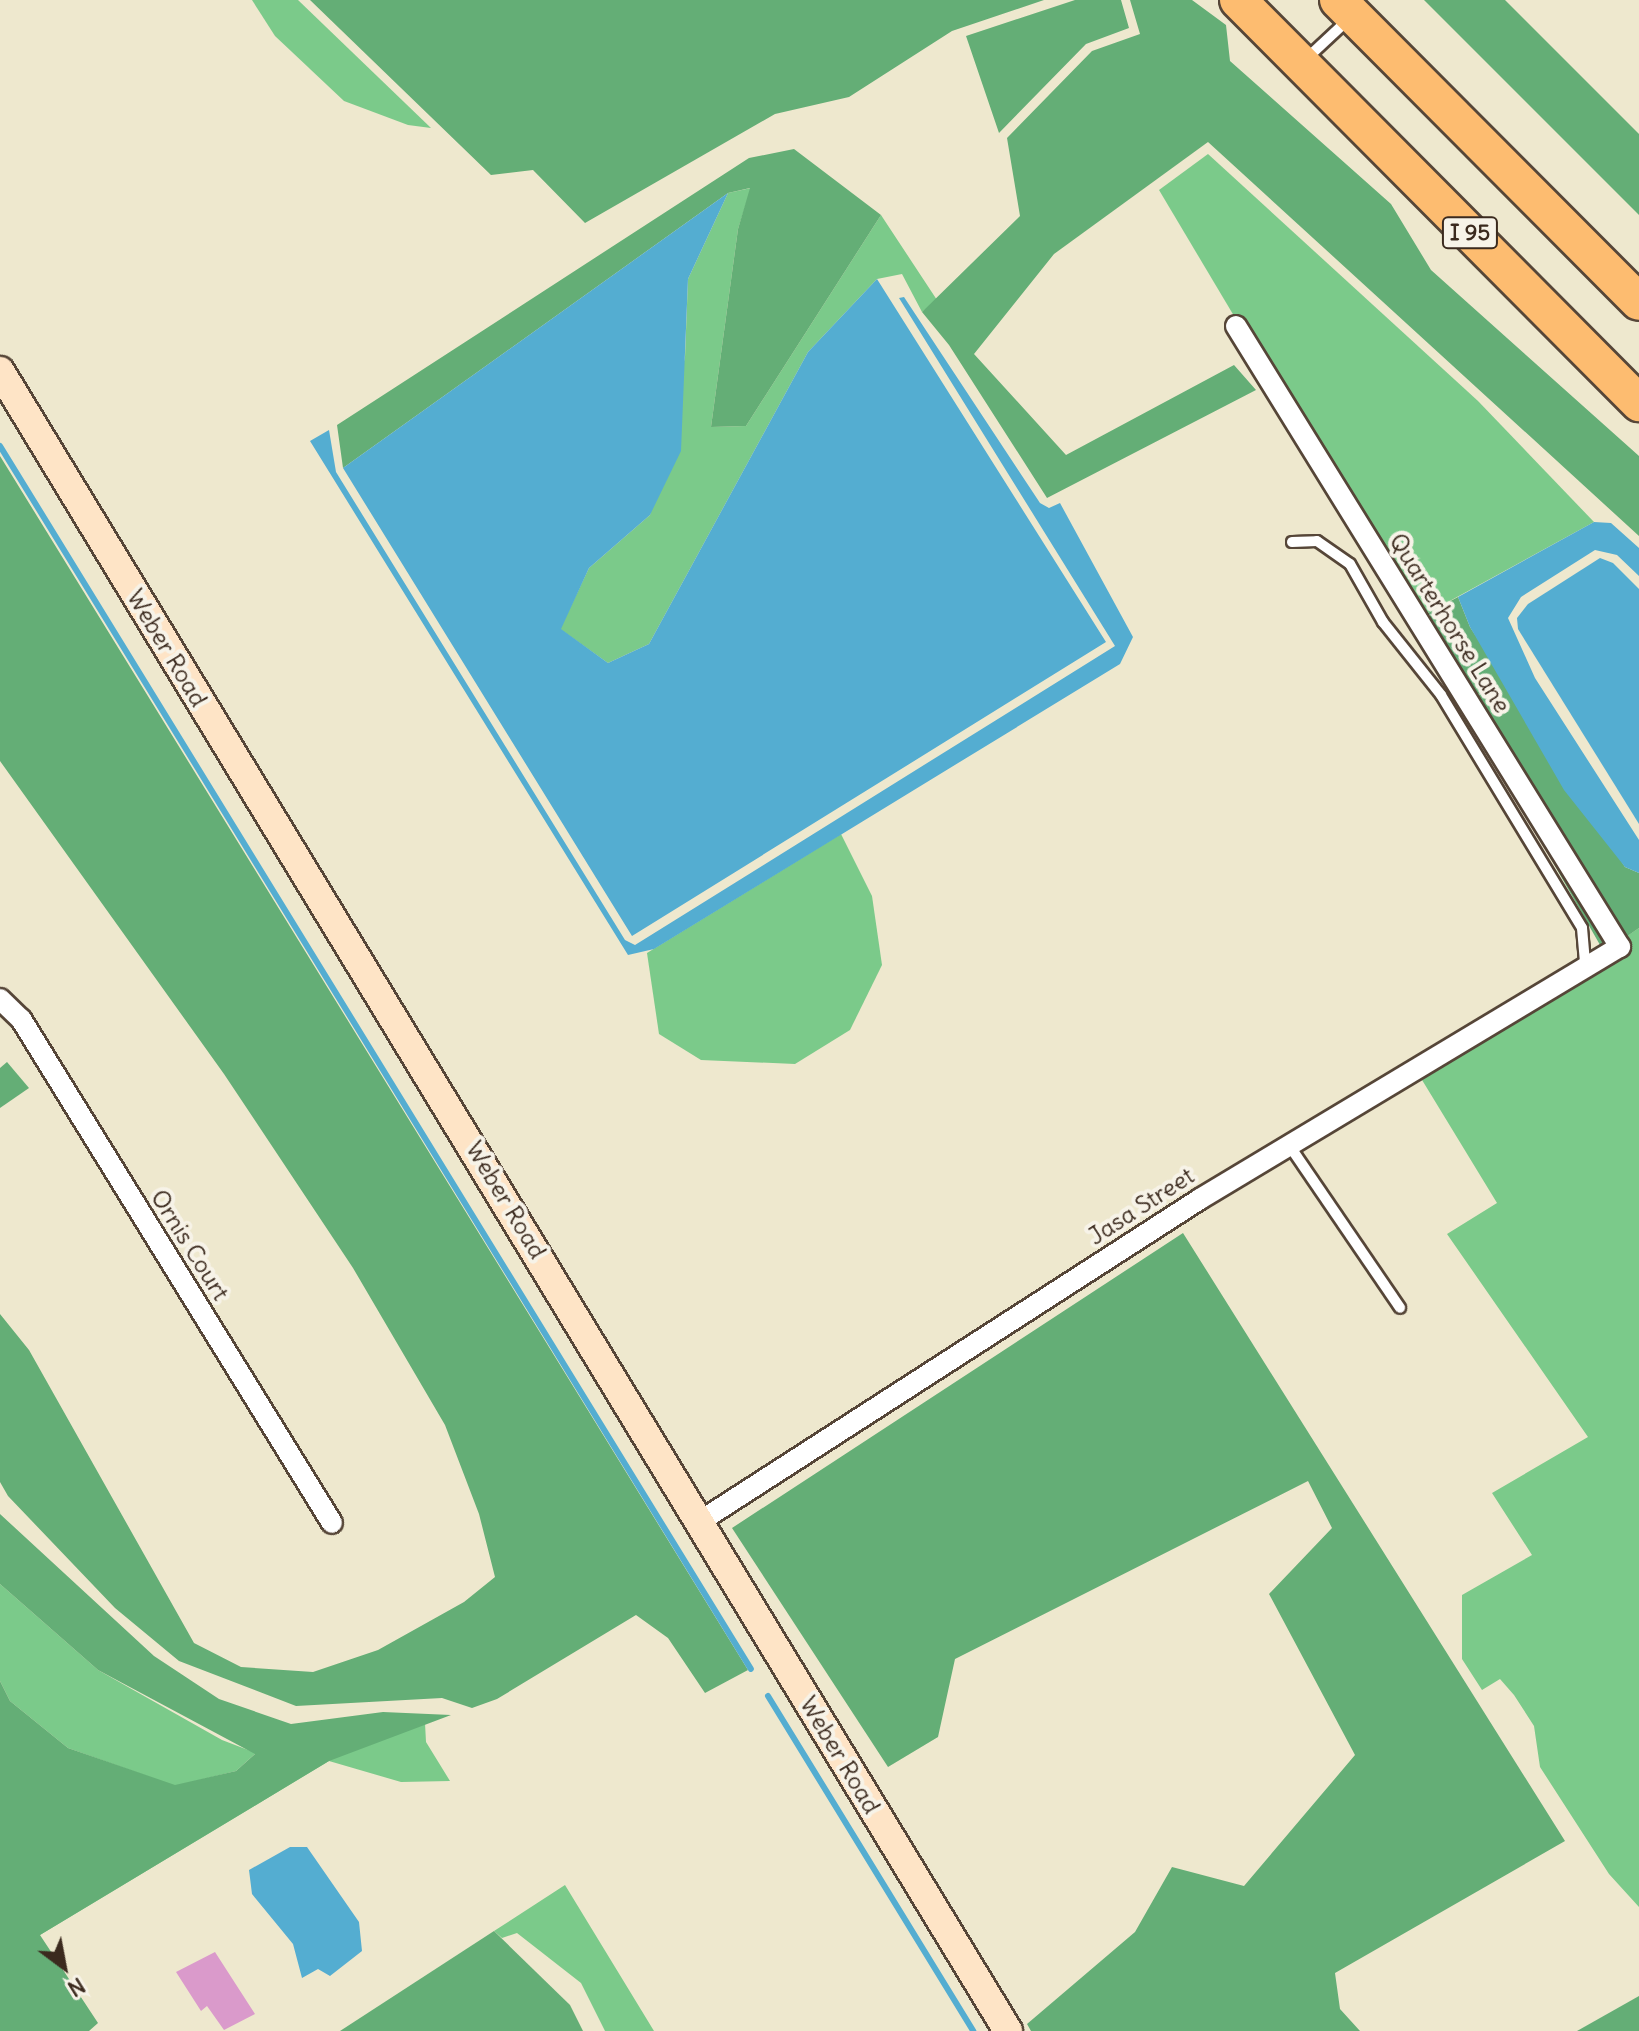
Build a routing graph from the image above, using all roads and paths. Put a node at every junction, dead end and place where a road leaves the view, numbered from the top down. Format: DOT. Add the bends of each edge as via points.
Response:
graph roads {
  1 [pos="1238,0"];
  2 [pos="1346,7"];
  3 [pos="1301,63"];
  4 [pos="1639,302"];
  5 [pos="1236,326"];
  6 [pos="0,371"];
  7 [pos="1639,403"];
  8 [pos="1292,542"];
  9 [pos="1620,947"];
  10 [pos="1585,968"];
  11 [pos="0,999"];
  12 [pos="1289,1145"];
  13 [pos="1400,1308"];
  14 [pos="699,1522"];
  15 [pos="332,1523"];
  16 [pos="1008,2031"];
  1 -- 3 [label="highway, I 95"];
  2 -- 3 [label="lane"];
  2 -- 4 [label="highway"];
  3 -- 7 [label="highway, I 95"];
  5 -- 9 [label="street, Quarterhorse Lane"];
  6 -- 14 [label="street, Weber Road"];
  8 -- 10 [label="lane" via="1317,541 1350,564 1383,622 1441,695 1582,928 1588,947"];
  9 -- 10 [label="street, Jasa Street"];
  10 -- 12 [label="street, Jasa Street"];
  11 -- 15 [label="street, Ornis Court" via="21,1019"];
  12 -- 13 [label="lane"];
  12 -- 14 [label="street, Jasa Street"];
  14 -- 16 [label="street, Weber Road"];
}
